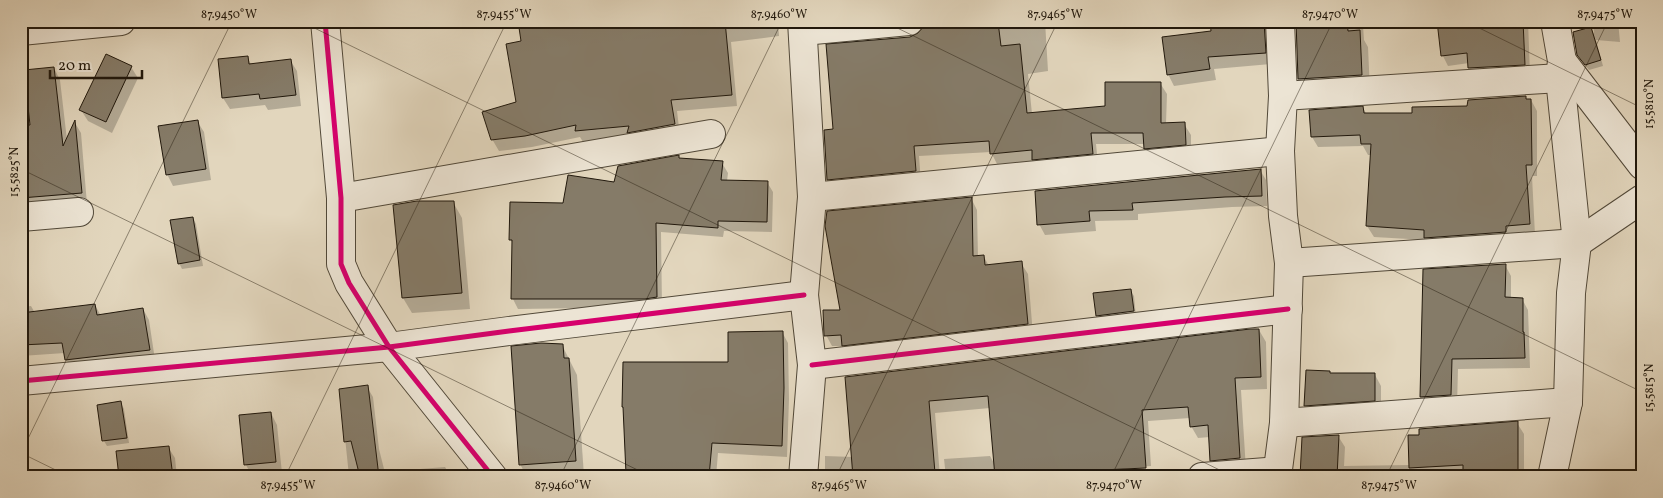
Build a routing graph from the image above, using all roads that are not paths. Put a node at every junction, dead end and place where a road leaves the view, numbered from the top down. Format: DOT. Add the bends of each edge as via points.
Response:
graph roads {
  1 [pos="121,21"];
  2 [pos="326,21"];
  3 [pos="909,21"];
  4 [pos="1280,21"];
  5 [pos="1555,21"];
  6 [pos="803,26"];
  7 [pos="21,31"];
  8 [pos="1561,70"];
  9 [pos="1283,96"];
  10 [pos="711,134"];
  11 [pos="1280,151"];
  12 [pos="1642,165"];
  13 [pos="812,197"];
  14 [pos="341,198"];
  15 [pos="1642,199"];
  16 [pos="79,212"];
  17 [pos="21,218"];
  18 [pos="1577,244"];
  19 [pos="1289,263"];
  20 [pos="804,295"];
  21 [pos="1288,309"];
  22 [pos="389,347"];
  23 [pos="812,365"];
  24 [pos="21,381"];
  25 [pos="1568,402"];
  26 [pos="1284,423"];
  27 [pos="1278,474"];
  28 [pos="493,477"];
  29 [pos="803,477"];
  30 [pos="1202,477"];
  31 [pos="1552,477"];
  1 -- 7 [label="street"];
  2 -- 14 [label="street"];
  3 -- 6 [label="street"];
  4 -- 9 [label="street"];
  5 -- 8 [label="street"];
  6 -- 13 [label="street"];
  8 -- 9 [label="street"];
  8 -- 12 [label="street"];
  8 -- 18 [label="street"];
  9 -- 11 [label="street"];
  10 -- 14 [label="street"];
  11 -- 13 [label="street"];
  11 -- 19 [label="street"];
  13 -- 20 [label="street"];
  14 -- 22 [label="street" via="341,264 349,283"];
  15 -- 18 [label="street"];
  16 -- 17 [label="street"];
  18 -- 19 [label="street"];
  18 -- 25 [label="street"];
  19 -- 21 [label="street"];
  20 -- 22 [label="street"];
  20 -- 23 [label="street"];
  21 -- 23 [label="street"];
  21 -- 26 [label="street"];
  22 -- 24 [label="street"];
  22 -- 28 [label="street"];
  23 -- 29 [label="street"];
  25 -- 26 [label="street"];
  25 -- 31 [label="street"];
  26 -- 27 [label="street"];
  27 -- 30 [label="street"];
}
